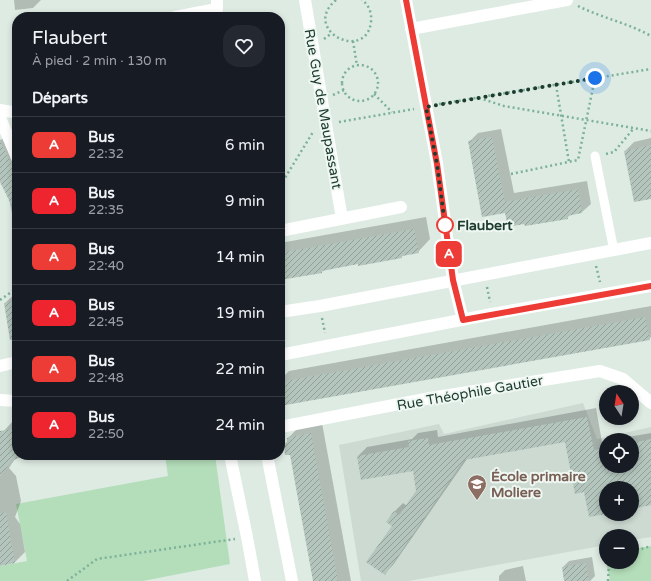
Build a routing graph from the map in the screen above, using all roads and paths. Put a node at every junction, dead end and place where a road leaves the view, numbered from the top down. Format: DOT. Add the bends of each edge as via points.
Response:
graph roads {
  1 [pos="305,0"];
  2 [pos="336,0"];
  3 [pos="362,0"];
  4 [pos="406,0"];
  5 [pos="567,0"];
  6 [pos="218,9"];
  7 [pos="202,12"];
  8 [pos="411,29"];
  9 [pos="651,36"];
  10 [pos="353,41"];
  11 [pos="357,66"];
  12 [pos="651,68"];
  13 [pos="595,78"];
  14 [pos="556,84"];
  15 [pos="374,94"];
  16 [pos="478,98"];
  17 [pos="426,107"];
  18 [pos="0,110"];
  19 [pos="12,112"];
  20 [pos="393,112"];
  21 [pos="0,114"];
  22 [pos="561,116"];
  23 [pos="587,120"];
  24 [pos="326,124"];
  25 [pos="634,128"];
  26 [pos="651,131"];
  27 [pos="12,146"];
  28 [pos="596,156"];
  29 [pos="578,160"];
  30 [pos="569,162"];
  31 [pos="511,174"];
  32 [pos="285,178"];
  33 [pos="401,207"];
  34 [pos="342,219"];
  35 [pos="285,230"];
  36 [pos="651,244"];
  37 [pos="614,250"];
  38 [pos="594,254"];
  39 [pos="485,274"];
  40 [pos="453,280"];
  41 [pos="651,286"];
  42 [pos="12,292"];
  43 [pos="602,294"];
  44 [pos="0,300"];
  45 [pos="320,306"];
  46 [pos="285,311"];
  47 [pos="492,314"];
  48 [pos="463,320"];
  49 [pos="327,346"];
  50 [pos="285,354"];
  51 [pos="12,363"];
  52 [pos="0,366"];
  53 [pos="0,400"];
  54 [pos="12,401"];
  55 [pos="651,403"];
  56 [pos="285,426"];
  57 [pos="231,460"];
  58 [pos="269,460"];
  59 [pos="247,537"];
  60 [pos="651,546"];
  61 [pos="639,550"];
  62 [pos="609,569"];
  63 [pos="67,581"];
  64 [pos="255,581"];
  65 [pos="292,581"];
  66 [pos="608,581"];
  1 -- 24 [label="street, Rue Guy de Maupassant"];
  2 -- 10 [label="path" via="327,10 327,25 336,37"];
  3 -- 10 [label="path" via="369,8 371,23 364,36"];
  4 -- 8 [label="street"];
  5 -- 8 [label="street"];
  5 -- 9 [label="path"];
  6 -- 7 [label="street"];
  8 -- 17 [label="street"];
  10 -- 11 [label="path"];
  11 -- 15 [label="path" via="365,66 375,72 378,83"];
  11 -- 15 [label="path" via="349,69 343,79 347,95 358,101 370,98"];
  12 -- 13 [label="path"];
  13 -- 14 [label="path"];
  13 -- 23 [label="path"];
  14 -- 16 [label="path"];
  14 -- 22 [label="path"];
  15 -- 20 [label="path"];
  16 -- 17 [label="path"];
  16 -- 22 [label="path" via="504,106"];
  17 -- 20 [label="path"];
  17 -- 40 [label="street" via="437,164"];
  18 -- 19 [label="street"];
  20 -- 24 [label="path"];
  21 -- 27 [label="street"];
  22 -- 23 [label="path"];
  22 -- 30 [label="path"];
  23 -- 25 [label="path"];
  23 -- 29 [label="path"];
  24 -- 32 [label="path" via="316,128"];
  24 -- 34 [label="street, Rue Guy de Maupassant"];
  25 -- 26 [label="path"];
  25 -- 28 [label="path" via="614,152"];
  28 -- 29 [label="path"];
  28 -- 37 [label="lane"];
  29 -- 30 [label="path"];
  30 -- 31 [label="path"];
  33 -- 34 [label="street"];
  34 -- 35 [label="street"];
  36 -- 37 [label="street"];
  37 -- 38 [label="street"];
  38 -- 39 [label="street"];
  38 -- 43 [label="path"];
  39 -- 40 [label="street"];
  39 -- 47 [label="path"];
  40 -- 45 [label="street"];
  40 -- 48 [label="street"];
  41 -- 43 [label="street"];
  42 -- 44 [label="path"];
  43 -- 47 [label="street"];
  45 -- 46 [label="street"];
  45 -- 49 [label="path"];
  47 -- 48 [label="street"];
  48 -- 49 [label="street"];
  49 -- 50 [label="street"];
  51 -- 52 [label="street"];
  53 -- 54 [label="street"];
  55 -- 56 [label="street, Rue Théophile Gautier" via="623,380 600,371 430,398"];
  57 -- 59 [label="street"];
  58 -- 65 [label="street"];
  59 -- 63 [label="path" via="97,559"];
  59 -- 64 [label="street"];
  60 -- 61 [label="path"];
  62 -- 66 [label="path"];
}
